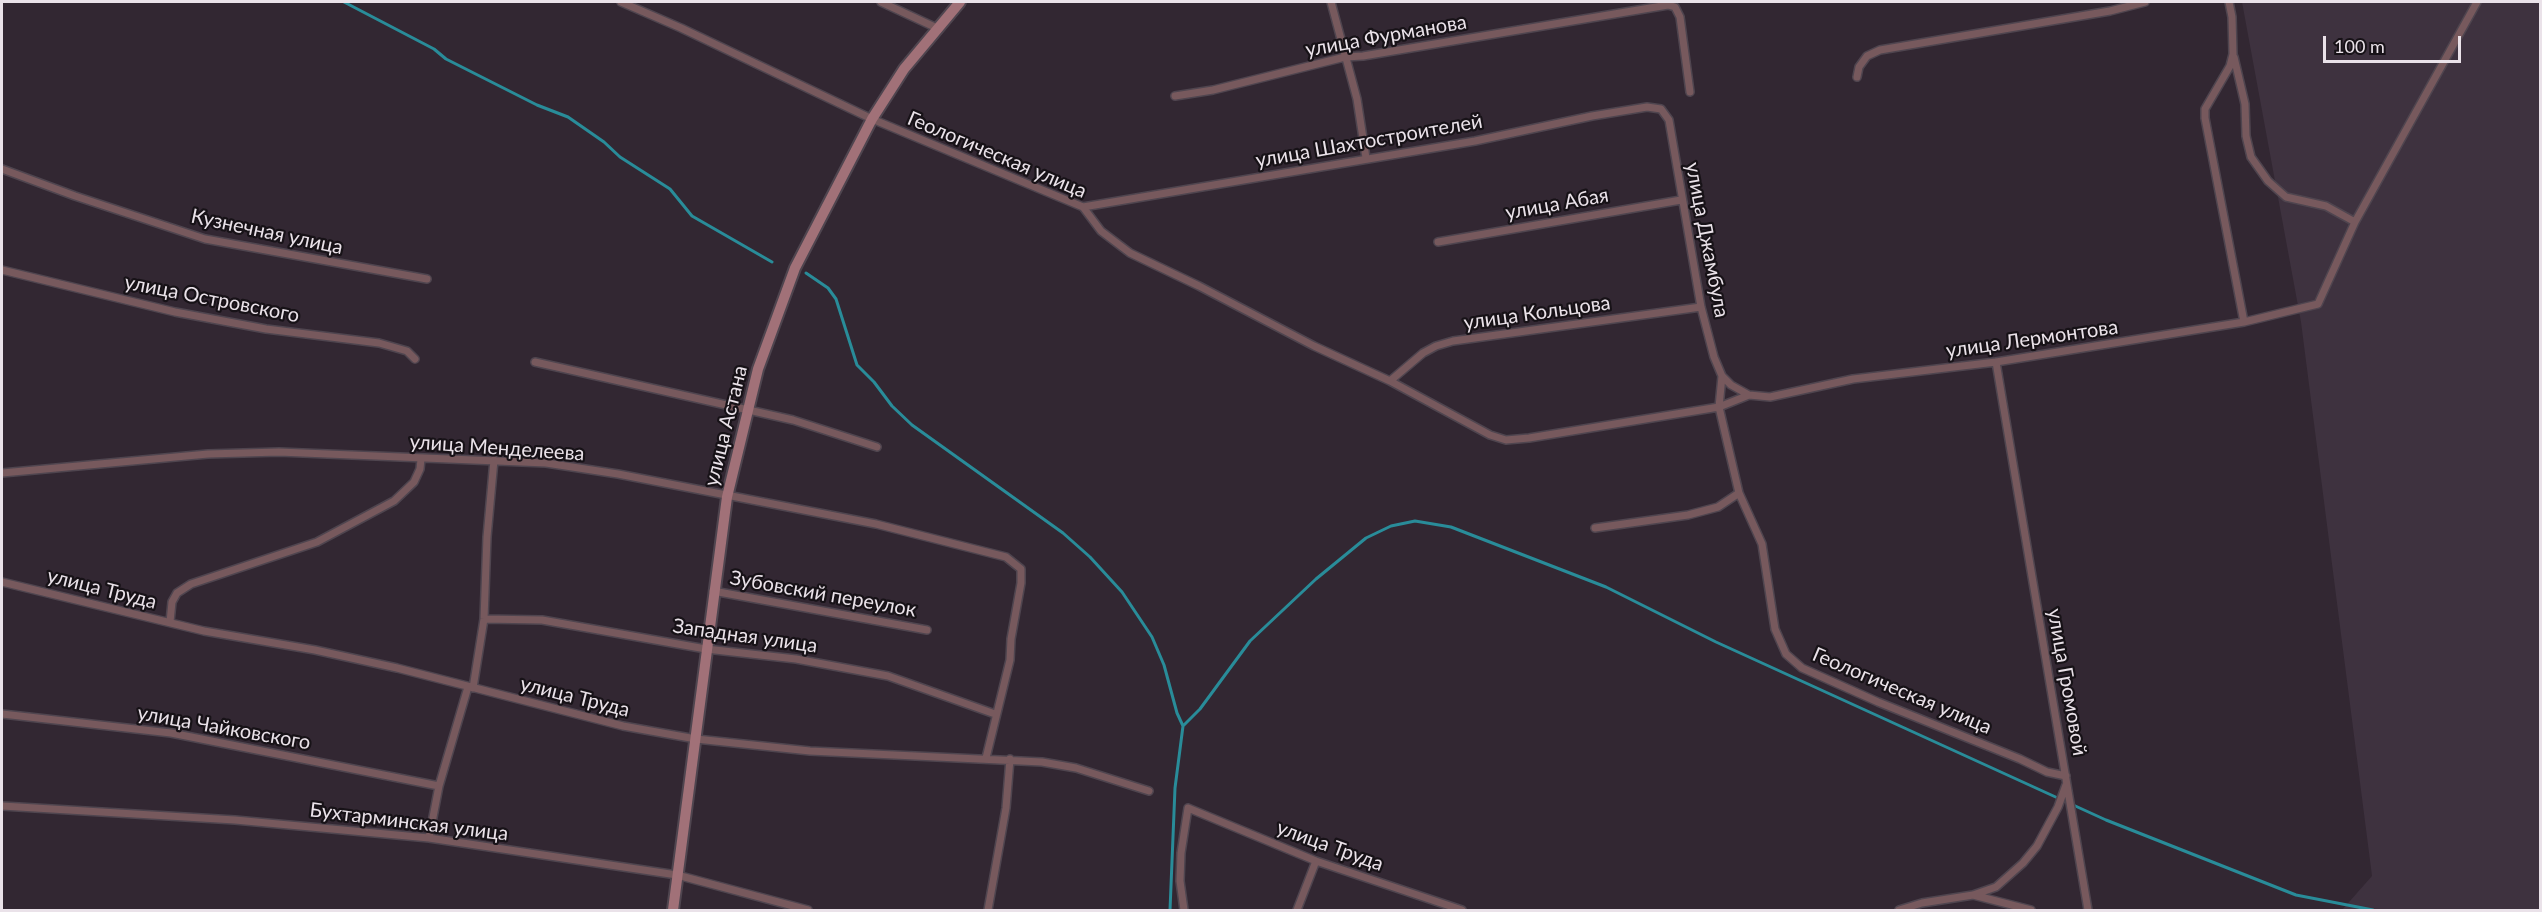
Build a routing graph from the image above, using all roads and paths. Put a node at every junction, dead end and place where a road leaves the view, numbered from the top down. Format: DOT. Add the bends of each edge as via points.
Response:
graph roads {
  1 [pos="621,2"];
  2 [pos="881,2"];
  3 [pos="960,2"];
  4 [pos="1330,2"];
  5 [pos="2145,2"];
  6 [pos="2229,2"];
  7 [pos="2477,2"];
  8 [pos="939,29"];
  9 [pos="2233,54"];
  10 [pos="1345,57"];
  11 [pos="1857,76"];
  12 [pos="1690,92"];
  13 [pos="1175,96"];
  14 [pos="1661,110"];
  15 [pos="872,119"];
  16 [pos="1366,158"];
  17 [pos="2,169"];
  18 [pos="1681,200"];
  19 [pos="1083,207"];
  20 [pos="2355,222"];
  21 [pos="1438,242"];
  22 [pos="2,270"];
  23 [pos="427,279"];
  24 [pos="1701,307"];
  25 [pos="2244,322"];
  26 [pos="415,359"];
  27 [pos="535,362"];
  28 [pos="1996,362"];
  29 [pos="1722,376"];
  30 [pos="1390,381"];
  31 [pos="1731,385"];
  32 [pos="1749,395"];
  33 [pos="1719,407"];
  34 [pos="747,411"];
  35 [pos="1506,440"];
  36 [pos="877,447"];
  37 [pos="421,459"];
  38 [pos="494,460"];
  39 [pos="2,473"];
  40 [pos="1739,493"];
  41 [pos="727,497"];
  42 [pos="1595,528"];
  43 [pos="2,582"];
  44 [pos="713,591"];
  45 [pos="484,619"];
  46 [pos="170,622"];
  47 [pos="927,630"];
  48 [pos="706,649"];
  49 [pos="470,687"];
  50 [pos="2,714"];
  51 [pos="995,714"];
  52 [pos="696,739"];
  53 [pos="986,758"];
  54 [pos="1010,759"];
  55 [pos="2066,779"];
  56 [pos="439,786"];
  57 [pos="1149,791"];
  58 [pos="2,806"];
  59 [pos="429,838"];
  60 [pos="1316,861"];
  61 [pos="677,876"];
  62 [pos="1973,895"];
  63 [pos="673,910"];
  64 [pos="808,910"];
  65 [pos="988,910"];
  66 [pos="1184,910"];
  67 [pos="1297,910"];
  68 [pos="1462,910"];
  69 [pos="1899,910"];
  70 [pos="2031,910"];
  71 [pos="2088,910"];
  1 -- 15 [label="street, Геологическая улица"];
  2 -- 8 [label="street"];
  3 -- 8 [label="street, улица Астана"];
  4 -- 10 [label="street"];
  5 -- 11 [label="street" via="1880,50 1867,56"];
  6 -- 9 [label="street"];
  7 -- 20 [label="street"];
  8 -- 15 [label="street, улица Астана" via="904,69"];
  9 -- 20 [label="street" via="2245,104 2246,136 2252,157 2268,181 2286,197 2326,207"];
  9 -- 25 [label="street" via="2205,109 2205,118"];
  10 -- 12 [label="street, улица Фурманова" via="1668,5 1675,7 1680,17"];
  10 -- 13 [label="street, улица Фурманова"];
  10 -- 16 [label="street" via="1357,99"];
  14 -- 16 [label="street, улица Шахтостроителей" via="1647,107 1603,114 1475,141"];
  14 -- 18 [label="street, улица Джамбула" via="1669,120"];
  15 -- 19 [label="street, Геологическая улица"];
  15 -- 34 [label="street, улица Астана" via="795,268"];
  16 -- 19 [label="street, улица Шахтостроителей"];
  17 -- 23 [label="street, Кузнечная улица" via="206,239"];
  18 -- 21 [label="street, улица Абая"];
  18 -- 24 [label="street, улица Джамбула"];
  19 -- 30 [label="street, Геологическая улица" via="1101,231 1130,253"];
  20 -- 25 [label="street, улица Лермонтова" via="2318,304"];
  22 -- 26 [label="street, улица Островского" via="175,312 379,343 406,351"];
  24 -- 29 [label="street, улица Джамбула"];
  24 -- 30 [label="street, улица Кольцова" via="1453,341 1423,353"];
  25 -- 28 [label="street, улица Лермонтова"];
  27 -- 34 [label="street"];
  28 -- 32 [label="street, улица Лермонтова" via="1853,379 1770,397"];
  28 -- 55 [label="street, улица Громовой"];
  29 -- 31 [label="street, улица Джамбула"];
  29 -- 33 [label="street, улица Джамбула"];
  30 -- 35 [label="street, Геологическая улица"];
  31 -- 32 [label="street, улица Лермонтова"];
  32 -- 33 [label="street, улица Лермонтова"];
  33 -- 35 [label="street, улица Лермонтова"];
  33 -- 40 [label="street, улица Джамбула"];
  34 -- 36 [label="street" via="793,420"];
  34 -- 41 [label="street, улица Астана"];
  37 -- 38 [label="street, улица Менделеева"];
  37 -- 39 [label="street, улица Менделеева" via="279,452 208,454"];
  37 -- 46 [label="street" via="414,482 394,501 317,542 191,584 177,593 172,602"];
  38 -- 41 [label="street, улица Менделеева" via="597,471"];
  38 -- 45 [label="street"];
  40 -- 42 [label="street" via="1718,507 1688,515"];
  40 -- 55 [label="street, Геологическая улица" via="1762,544 1775,629 1786,654 1802,668"];
  41 -- 44 [label="street, улица Астана"];
  41 -- 51 [label="street, улица Менделеева" via="876,524 998,554 1015,563 1021,569 1021,583 1010,660"];
  43 -- 46 [label="street, улица Труда"];
  44 -- 47 [label="street, Зубовский переулок"];
  44 -- 48 [label="street, улица Астана"];
  45 -- 48 [label="street, Западная улица" via="542,620"];
  45 -- 49 [label="street"];
  46 -- 49 [label="street, улица Труда" via="315,650"];
  48 -- 51 [label="street, Западная улица" via="796,659 888,676"];
  48 -- 52 [label="street, улица Астана"];
  49 -- 52 [label="street, улица Труда" via="623,726"];
  49 -- 56 [label="street"];
  50 -- 56 [label="street, улица Чайковского" via="171,733"];
  51 -- 53 [label="street"];
  52 -- 53 [label="street, улица Труда" via="810,751"];
  52 -- 61 [label="street, улица Астана"];
  53 -- 54 [label="street, улица Труда"];
  54 -- 57 [label="street, улица Труда" via="1076,768"];
  54 -- 65 [label="street" via="1000,855"];
  55 -- 62 [label="street, улица Громовой" via="2049,827 2023,863 1996,887"];
  55 -- 71 [label="street"];
  56 -- 59 [label="street"];
  58 -- 59 [label="street, Бухтарминская улица" via="235,820"];
  59 -- 61 [label="street, Бухтарминская улица"];
  60 -- 66 [label="street, улица Труда" via="1188,808 1180,854"];
  60 -- 67 [label="street"];
  60 -- 68 [label="street, улица Труда"];
  61 -- 63 [label="street, улица Астана"];
  61 -- 64 [label="street, Бухтарминская улица"];
  62 -- 69 [label="street, улица Громовой"];
  62 -- 70 [label="street"];
}
